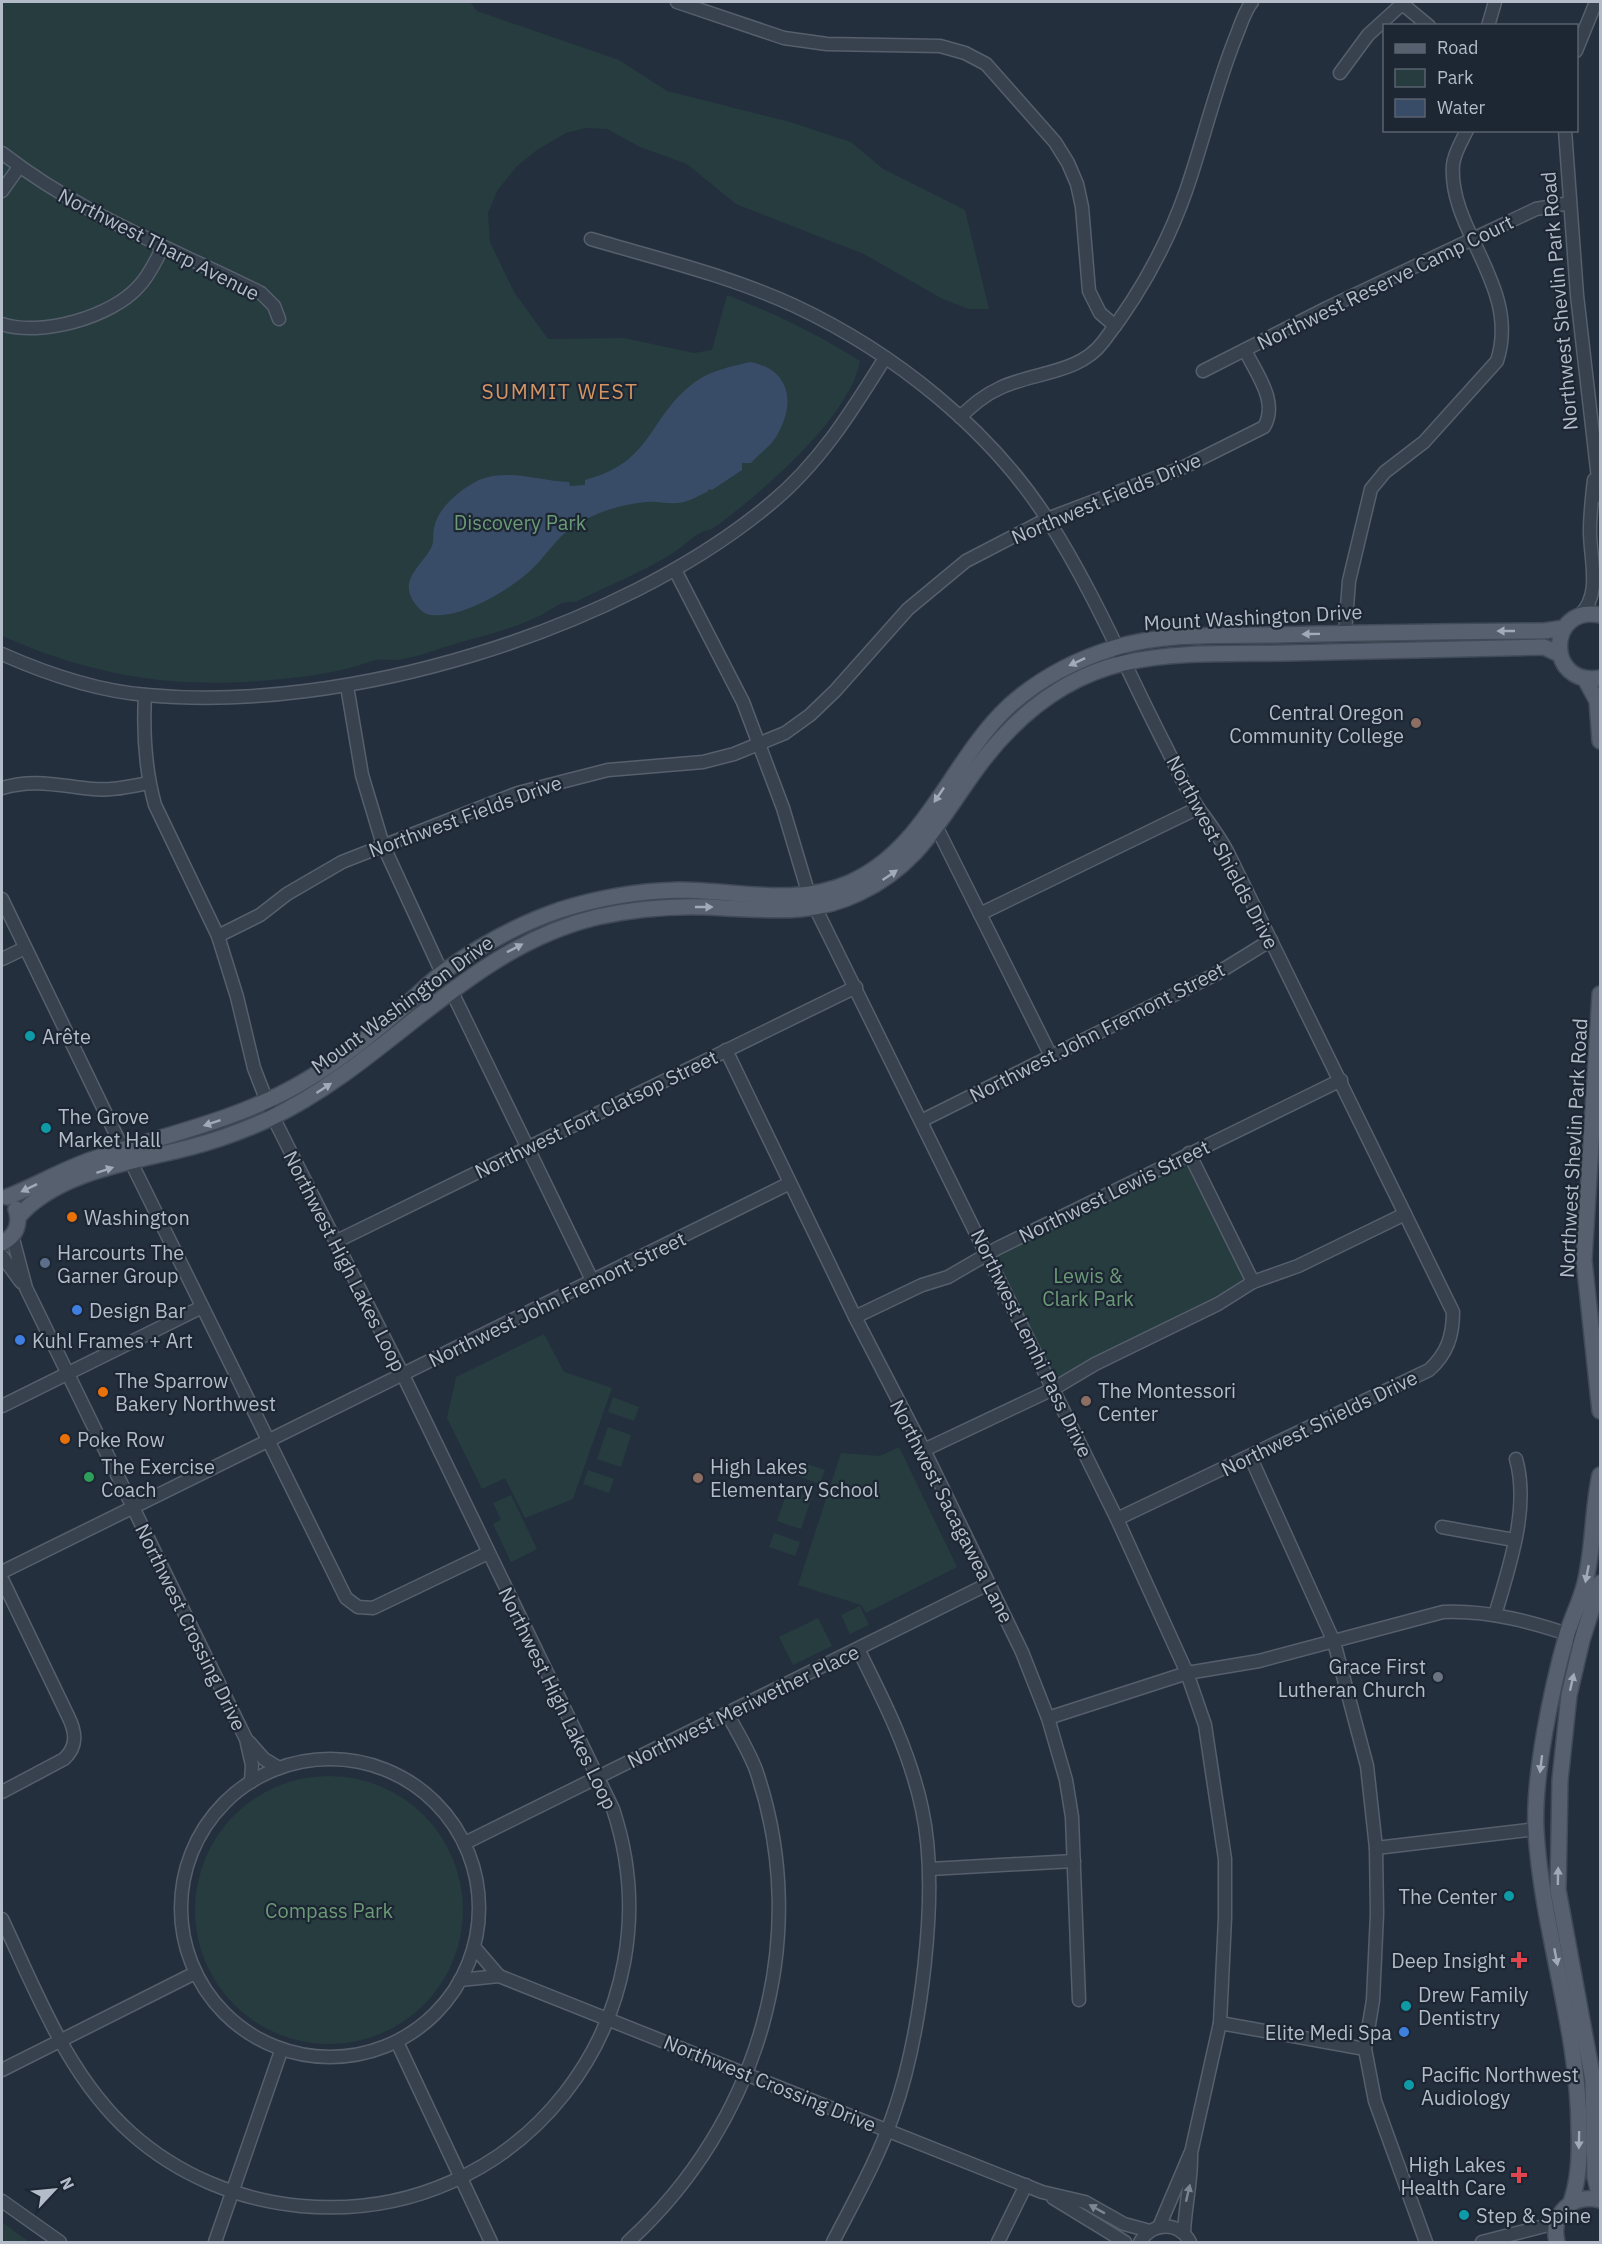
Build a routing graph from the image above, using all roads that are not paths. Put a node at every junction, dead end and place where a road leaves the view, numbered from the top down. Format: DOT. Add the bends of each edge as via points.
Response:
graph roads {
  1 [pos="677,2"];
  2 [pos="1250,2"];
  3 [pos="1495,2"];
  4 [pos="1596,2"];
  5 [pos="1401,3"];
  6 [pos="1427,24"];
  7 [pos="1489,24"];
  8 [pos="1578,46"];
  9 [pos="1340,73"];
  10 [pos="1466,132"];
  11 [pos="1565,132"];
  12 [pos="2,153"];
  13 [pos="19,167"];
  14 [pos="2,191"];
  15 [pos="1570,202"];
  16 [pos="591,239"];
  17 [pos="1474,239"];
  18 [pos="163,247"];
  19 [pos="279,319"];
  20 [pos="2,324"];
  21 [pos="1115,326"];
  22 [pos="1245,350"];
  23 [pos="885,358"];
  24 [pos="1203,371"];
  25 [pos="960,417"];
  26 [pos="1596,467"];
  27 [pos="1600,496"];
  28 [pos="1047,519"];
  29 [pos="675,570"];
  30 [pos="1580,615"];
  31 [pos="1600,615"];
  32 [pos="1564,628"];
  33 [pos="1345,633"];
  34 [pos="1117,647"];
  35 [pos="2,654"];
  36 [pos="1559,654"];
  37 [pos="1125,663"];
  38 [pos="1600,678"];
  39 [pos="1585,679"];
  40 [pos="347,686"];
  41 [pos="145,695"];
  42 [pos="1600,741"];
  43 [pos="760,744"];
  44 [pos="149,783"];
  45 [pos="2,789"];
  46 [pos="1198,808"];
  47 [pos="937,828"];
  48 [pos="383,845"];
  49 [pos="2,900"];
  50 [pos="813,902"];
  51 [pos="980,914"];
  52 [pos="218,936"];
  53 [pos="1271,940"];
  54 [pos="25,948"];
  55 [pos="2,959"];
  56 [pos="442,973"];
  57 [pos="856,987"];
  58 [pos="451,990"];
  59 [pos="1600,994"];
  60 [pos="726,1050"];
  61 [pos="1051,1056"];
  62 [pos="1341,1080"];
  63 [pos="267,1101"];
  64 [pos="273,1117"];
  65 [pos="921,1121"];
  66 [pos="527,1148"];
  67 [pos="1189,1153"];
  68 [pos="127,1156"];
  69 [pos="790,1183"];
  70 [pos="4,1196"];
  71 [pos="1405,1214"];
  72 [pos="18,1217"];
  73 [pos="7,1239"];
  74 [pos="337,1241"];
  75 [pos="987,1253"];
  76 [pos="2,1256"];
  77 [pos="593,1282"];
  78 [pos="1253,1282"];
  79 [pos="26,1288"];
  80 [pos="202,1307"];
  81 [pos="855,1317"];
  82 [pos="67,1374"];
  83 [pos="403,1375"];
  84 [pos="1053,1389"];
  85 [pos="2,1406"];
  86 [pos="1600,1411"];
  87 [pos="268,1442"];
  88 [pos="924,1450"];
  89 [pos="1250,1456"];
  90 [pos="1516,1459"];
  91 [pos="1600,1475"];
  92 [pos="133,1508"];
  93 [pos="1117,1519"];
  94 [pos="1442,1527"];
  95 [pos="1514,1540"];
  96 [pos="488,1553"];
  97 [pos="2,1572"];
  98 [pos="2,1579"];
  99 [pos="1600,1582"];
  100 [pos="988,1584"];
  101 [pos="1495,1615"];
  102 [pos="1567,1634"];
  103 [pos="1582,1640"];
  104 [pos="1334,1642"];
  105 [pos="858,1649"];
  106 [pos="1187,1673"];
  107 [pos="727,1713"];
  108 [pos="1048,1718"];
  109 [pos="246,1739"];
  110 [pos="279,1768"];
  111 [pos="599,1777"];
  112 [pos="251,1782"];
  113 [pos="2,1792"];
  114 [pos="1536,1829"];
  115 [pos="465,1843"];
  116 [pos="1376,1848"];
  117 [pos="1074,1861"];
  118 [pos="930,1869"];
  119 [pos="2,1919"];
  120 [pos="474,1947"];
  121 [pos="195,1973"];
  122 [pos="499,1976"];
  123 [pos="460,1980"];
  124 [pos="1079,2000"];
  125 [pos="609,2019"];
  126 [pos="1220,2023"];
  127 [pos="60,2040"];
  128 [pos="397,2042"];
  129 [pos="1365,2049"];
  130 [pos="281,2050"];
  131 [pos="2,2070"];
  132 [pos="747,2074"];
  133 [pos="1598,2095"];
  134 [pos="1579,2097"];
  135 [pos="887,2130"];
  136 [pos="1191,2153"];
  137 [pos="460,2178"];
  138 [pos="1026,2185"];
  139 [pos="231,2192"];
  140 [pos="1042,2192"];
  141 [pos="1600,2199"];
  142 [pos="2,2201"];
  143 [pos="1571,2202"];
  144 [pos="1556,2223"];
  145 [pos="1154,2229"];
  146 [pos="1187,2238"];
  147 [pos="60,2242"];
  148 [pos="215,2242"];
  149 [pos="490,2242"];
  150 [pos="628,2242"];
  151 [pos="833,2242"];
  152 [pos="998,2242"];
  153 [pos="1125,2242"];
  154 [pos="1140,2242"];
  155 [pos="1426,2242"];
  156 [pos="1482,2242"];
  157 [pos="1557,2242"];
  1 -- 21 [label="street" via="784,38 827,44 940,46 965,52 986,64 1055,142 1068,163 1082,207 1089,291 1100,313"];
  2 -- 21 [label="street" via="1223,69 1171,230"];
  3 -- 7 [label="street"];
  4 -- 8 [label="street"];
  5 -- 6 [label="street"];
  5 -- 9 [label="street" via="1368,35"];
  10 -- 17 [label="street" via="1453,162 1453,179"];
  11 -- 15 [label="street, Northwest Shevlin Park Road"];
  12 -- 13 [label="street, Northwest Tharp Avenue"];
  13 -- 14 [label="street"];
  13 -- 18 [label="street, Northwest Tharp Avenue" via="88,211"];
  15 -- 17 [label="street, Northwest Reserve Camp Court" via="1536,209"];
  15 -- 26 [label="street, Northwest Shevlin Park Road" via="1576,295"];
  16 -- 23 [label="street, Northwest Shields Drive" via="693,269 792,305"];
  17 -- 22 [label="street, Northwest Reserve Camp Court"];
  17 -- 33 [label="street" via="1502,316 1502,347 1497,361 1424,442 1385,472 1371,489 1349,581"];
  18 -- 19 [label="street, Northwest Tharp Avenue" via="261,293 274,306"];
  18 -- 20 [label="street" via="140,286 104,311 72,323 10,327"];
  21 -- 25 [label="street" via="1089,355 1050,374 1001,387 978,400"];
  22 -- 24 [label="street, Northwest Reserve Camp Court"];
  22 -- 28 [label="street, Northwest Fields Drive" via="1269,399 1271,408 1264,427 1184,467"];
  23 -- 25 [label="street, Northwest Shields Drive"];
  23 -- 29 [label="street" via="845,421 797,478 733,534"];
  25 -- 28 [label="street, Northwest Shields Drive" via="1009,467"];
  26 -- 27 [label="street, Northwest Shevlin Park Road"];
  26 -- 30 [label="street, Northwest Shevlin Park Road" via="1590,533 1594,585 1590,604"];
  28 -- 34 [label="street, Northwest Shields Drive"];
  28 -- 43 [label="street, Northwest Fields Drive" via="949,573 881,636 810,715"];
  29 -- 40 [label="street" via="519,639 434,666"];
  29 -- 43 [label="street, Northwest Lemhi Pass Drive" via="729,671"];
  30 -- 31 [label="main road"];
  30 -- 32 [label="main road"];
  32 -- 33 [label="main road, Mount Washington Drive, one-way"];
  32 -- 36 [label="main road"];
  33 -- 34 [label="main road, Mount Washington Drive, one-way" via="1155,639"];
  34 -- 37 [label="street, Northwest Shields Drive"];
  34 -- 50 [label="main road, Mount Washington Drive, one-way" via="1061,669 1018,698 986,730 912,835 894,854 851,883"];
  35 -- 41 [label="street" via="40,671"];
  36 -- 37 [label="main road, Mount Washington Drive" via="1533,647 1194,655"];
  36 -- 39 [label="main road" via="1568,670"];
  37 -- 46 [label="street, Northwest Shields Drive"];
  37 -- 47 [label="main road, Mount Washington Drive" via="1056,690 1028,712 979,765"];
  38 -- 39 [label="main road"];
  39 -- 42 [label="main road" via="1597,701"];
  40 -- 41 [label="street" via="242,698"];
  40 -- 48 [label="street" via="362,775"];
  41 -- 44 [label="street, Northwest High Lakes Loop"];
  43 -- 48 [label="street, Northwest Fields Drive" via="703,762 572,777 518,793"];
  43 -- 50 [label="street, Northwest Lemhi Pass Drive"];
  44 -- 45 [label="street" via="94,789 33,782"];
  44 -- 52 [label="street, Northwest High Lakes Loop" via="164,828"];
  46 -- 51 [label="street"];
  46 -- 53 [label="street, Northwest Shields Drive" via="1223,844"];
  50 -- 47 [label="main road, Mount Washington Drive, one-way" via="840,902 889,877 908,862"];
  47 -- 51 [label="street"];
  48 -- 52 [label="street, Northwest Fields Drive" via="312,878 260,915"];
  48 -- 56 [label="street"];
  49 -- 54 [label="street"];
  50 -- 56 [label="main road, Mount Washington Drive" via="676,890 600,900 531,921"];
  50 -- 57 [label="street, Northwest Lemhi Pass Drive"];
  58 -- 50 [label="main road, Mount Washington Drive, one-way" via="525,943 596,917 665,908 779,912"];
  51 -- 61 [label="street"];
  52 -- 63 [label="street, Northwest High Lakes Loop" via="254,1068"];
  53 -- 61 [label="street, Northwest John Fremont Street" via="1216,974"];
  53 -- 62 [label="street, Northwest Shields Drive"];
  54 -- 55 [label="street"];
  54 -- 68 [label="street"];
  56 -- 63 [label="main road, Mount Washington Drive" via="356,1047"];
  57 -- 60 [label="street, Northwest Fort Clatsop Street"];
  57 -- 65 [label="street, Northwest Lemhi Pass Drive"];
  64 -- 58 [label="main road, Mount Washington Drive, one-way" via="343,1076"];
  58 -- 66 [label="street"];
  59 -- 86 [label="main road, Northwest Shevlin Park Road" via="1584,1260"];
  60 -- 66 [label="street, Northwest Fort Clatsop Street"];
  60 -- 69 [label="street, Northwest Sacagawea Lane"];
  61 -- 65 [label="street, Northwest John Fremont Street"];
  62 -- 67 [label="street, Northwest Lewis Street"];
  62 -- 71 [label="street, Northwest Shields Drive"];
  63 -- 64 [label="street, Northwest High Lakes Loop"];
  63 -- 68 [label="main road, Mount Washington Drive, one-way"];
  64 -- 68 [label="main road, Mount Washington Drive" via="212,1141"];
  64 -- 74 [label="street, Northwest High Lakes Loop"];
  65 -- 75 [label="street, Northwest Lemhi Pass Drive"];
  66 -- 74 [label="street, Northwest Fort Clatsop Street"];
  66 -- 77 [label="street"];
  67 -- 75 [label="street, Northwest Lewis Street"];
  67 -- 78 [label="street"];
  68 -- 70 [label="main road, Mount Washington Drive, one-way" via="67,1169"];
  72 -- 68 [label="main road, Mount Washington Drive, one-way" via="60,1187"];
  68 -- 80 [label="street"];
  69 -- 77 [label="street, Northwest John Fremont Street"];
  69 -- 81 [label="street, Northwest Sacagawea Lane"];
  70 -- 72 [label="main road" via="15,1206"];
  71 -- 78 [label="street" via="1298,1266"];
  71 -- 89 [label="street, Northwest Shields Drive" via="1453,1312 1453,1330 1445,1352 1429,1370"];
  72 -- 73 [label="main road"];
  73 -- 79 [label="street, Northwest Crossing Drive"];
  74 -- 83 [label="street, Northwest High Lakes Loop"];
  75 -- 81 [label="street, Northwest Lewis Street" via="948,1277"];
  75 -- 84 [label="street, Northwest Lemhi Pass Drive"];
  76 -- 79 [label="street, Northwest Crossing Drive"];
  77 -- 83 [label="street, Northwest John Fremont Street"];
  78 -- 84 [label="street"];
  79 -- 82 [label="street, Northwest Crossing Drive"];
  80 -- 82 [label="street"];
  80 -- 87 [label="street"];
  81 -- 88 [label="street, Northwest Sacagawea Lane"];
  82 -- 85 [label="street"];
  82 -- 92 [label="street, Northwest Crossing Drive"];
  83 -- 87 [label="street, Northwest John Fremont Street"];
  83 -- 96 [label="street, Northwest High Lakes Loop"];
  84 -- 88 [label="street"];
  84 -- 93 [label="street, Northwest Lemhi Pass Drive"];
  87 -- 92 [label="street, Northwest John Fremont Street"];
  87 -- 96 [label="street" via="340,1590 358,1607 369,1609 384,1604"];
  88 -- 100 [label="street, Northwest Sacagawea Lane"];
  89 -- 93 [label="street, Northwest Shields Drive"];
  89 -- 104 [label="street"];
  90 -- 95 [label="street" via="1520,1494"];
  91 -- 102 [label="main road, one-way" via="1585,1583"];
  92 -- 97 [label="street, Northwest John Fremont Street"];
  92 -- 109 [label="street, Northwest Crossing Drive"];
  93 -- 106 [label="street, Northwest Lemhi Pass Drive"];
  94 -- 95 [label="street"];
  95 -- 101 [label="street"];
  96 -- 111 [label="street, Northwest High Lakes Loop"];
  98 -- 113 [label="street" via="68,1716 75,1739 63,1760"];
  99 -- 103 [label="main road"];
  100 -- 105 [label="street, Northwest Meriwether Place"];
  100 -- 108 [label="street, Northwest Sacagawea Lane" via="1022,1652"];
  101 -- 102 [label="street"];
  101 -- 104 [label="street" via="1443,1612"];
  102 -- 103 [label="street"];
  102 -- 114 [label="main road, one-way" via="1542,1756"];
  133 -- 103 [label="main road, one-way" via="1558,1890 1564,1738"];
  104 -- 106 [label="street" via="1259,1661"];
  104 -- 116 [label="street" via="1367,1766"];
  105 -- 107 [label="street, Northwest Meriwether Place"];
  105 -- 118 [label="street" via="904,1747 922,1809"];
  106 -- 108 [label="street"];
  106 -- 126 [label="street, Northwest Lemhi Pass Drive" via="1205,1725 1225,1859"];
  107 -- 111 [label="street, Northwest Meriwether Place"];
  107 -- 132 [label="street" via="755,1769 770,1822 779,1880 778,1938 770,2003"];
  108 -- 117 [label="street, Northwest Sacagawea Lane" via="1066,1780"];
  109 -- 110 [label="street, Northwest Crossing Drive" via="264,1759"];
  109 -- 112 [label="street, Northwest Crossing Drive"];
  110 -- 112 [label="street"];
  110 -- 115 [label="street" via="320,1760 376,1765 407,1780 434,1802"];
  111 -- 115 [label="street, Northwest Meriwether Place"];
  111 -- 125 [label="street, Northwest High Lakes Loop" via="622,1842 629,1899 626,1952"];
  112 -- 121 [label="street" via="207,1821 190,1848 184,1868 179,1906 184,1945"];
  114 -- 116 [label="street"];
  114 -- 134 [label="main road, one-way" via="1543,1892"];
  115 -- 120 [label="street" via="479,1898"];
  116 -- 129 [label="street" via="1373,1989"];
  117 -- 118 [label="street"];
  117 -- 124 [label="street, Northwest Sacagawea Lane"];
  118 -- 135 [label="street" via="922,1978 911,2047"];
  119 -- 127 [label="street, Northwest High Lakes Loop"];
  120 -- 122 [label="street, Northwest Crossing Drive"];
  120 -- 123 [label="street"];
  121 -- 127 [label="street"];
  121 -- 130 [label="street" via="235,2024"];
  122 -- 123 [label="street, Northwest Crossing Drive"];
  122 -- 125 [label="street, Northwest Crossing Drive"];
  123 -- 128 [label="street" via="431,2020"];
  125 -- 132 [label="street, Northwest Crossing Drive"];
  125 -- 137 [label="street, Northwest High Lakes Loop" via="584,2068 555,2107 502,2154"];
  126 -- 129 [label="street"];
  126 -- 136 [label="street, Northwest Lemhi Pass Drive"];
  127 -- 131 [label="street"];
  127 -- 139 [label="street, Northwest High Lakes Loop" via="88,2084 128,2131 169,2162"];
  128 -- 130 [label="street" via="350,2055"];
  128 -- 137 [label="street"];
  129 -- 155 [label="street" via="1375,2102"];
  130 -- 139 [label="street"];
  132 -- 135 [label="street, Northwest Crossing Drive"];
  132 -- 150 [label="street" via="696,2168 676,2195"];
  133 -- 134 [label="street"];
  133 -- 141 [label="main road" via="1595,2177"];
  134 -- 143 [label="main road, one-way" via="1578,2177"];
  135 -- 138 [label="street, Northwest Crossing Drive"];
  135 -- 151 [label="street"];
  136 -- 145 [label="street, Northwest Lemhi Pass Drive"];
  146 -- 136 [label="street, Northwest Lemhi Pass Drive, one-way" via="1185,2208 1192,2175"];
  137 -- 139 [label="street, Northwest High Lakes Loop" via="405,2199 355,2207 292,2205"];
  137 -- 149 [label="street"];
  138 -- 140 [label="street, Northwest Crossing Drive"];
  138 -- 152 [label="street"];
  139 -- 148 [label="street"];
  145 -- 140 [label="street, Northwest Crossing Drive, one-way" via="1125,2224 1085,2202"];
  140 -- 153 [label="street, Northwest Crossing Drive"];
  141 -- 143 [label="main road"];
  142 -- 147 [label="street"];
  143 -- 144 [label="main road"];
  144 -- 156 [label="street"];
  144 -- 157 [label="main road"];
  145 -- 146 [label="street, Northwest Crossing Drive" via="1168,2226"];
  145 -- 154 [label="street, Northwest Lemhi Pass Drive"];
}
